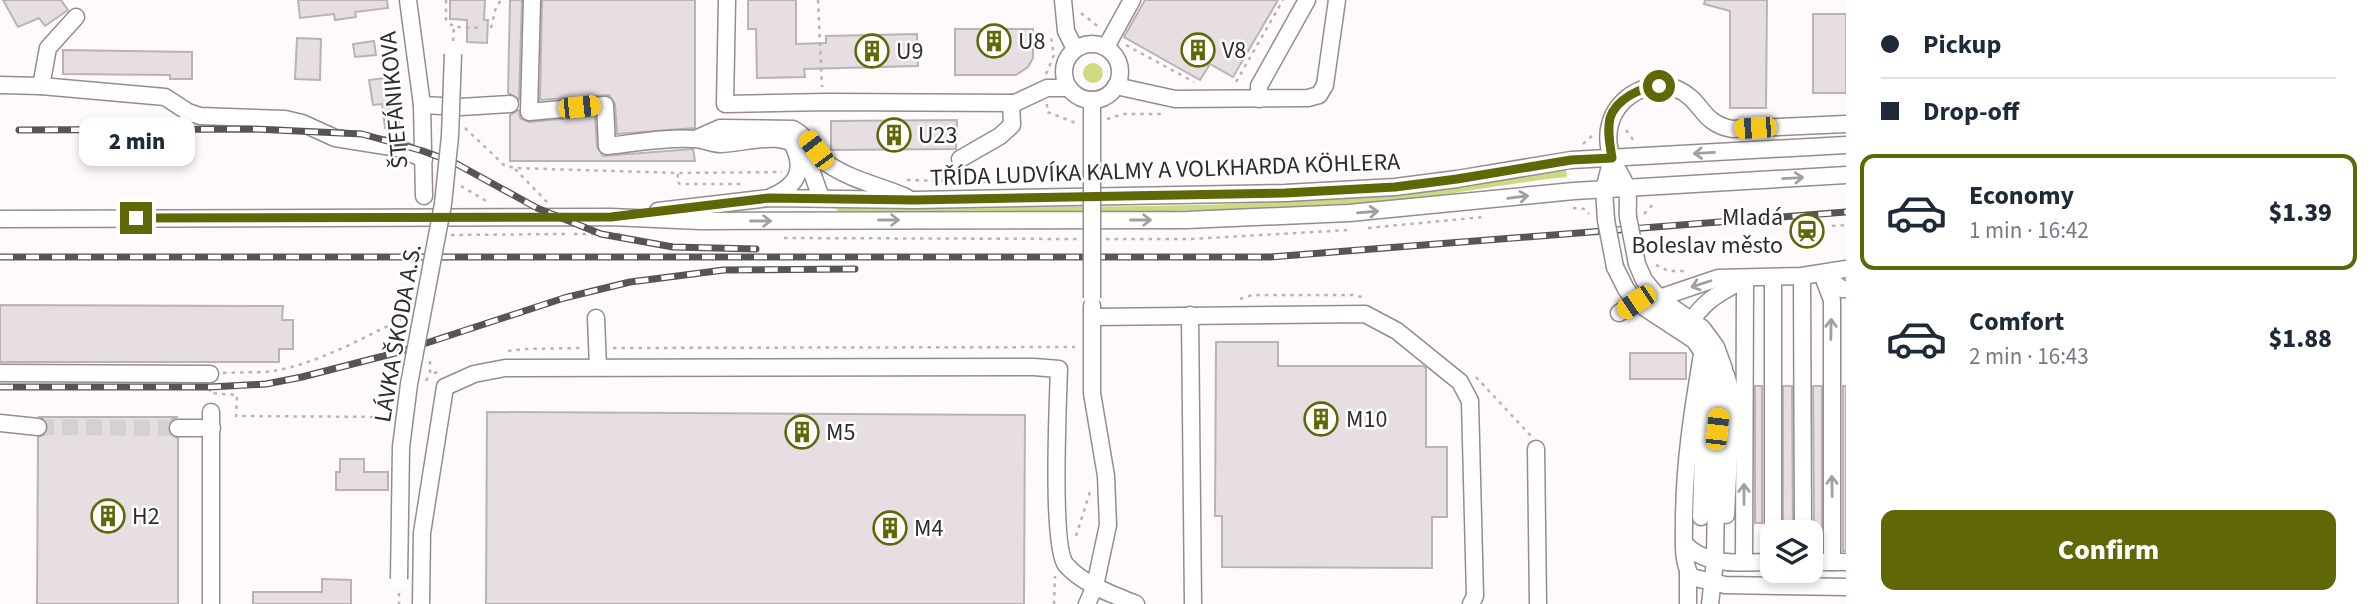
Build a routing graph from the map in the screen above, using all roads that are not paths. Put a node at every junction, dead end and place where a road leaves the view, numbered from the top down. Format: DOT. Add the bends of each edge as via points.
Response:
graph roads {
  1 [pos="408,0"];
  2 [pos="532,0"];
  3 [pos="727,0"];
  4 [pos="1132,0"];
  5 [pos="1307,0"];
  6 [pos="1337,0"];
  7 [pos="1063,4"];
  8 [pos="76,17"];
  9 [pos="1109,42"];
  10 [pos="1075,49"];
  11 [pos="453,54"];
  12 [pos="0,85"];
  13 [pos="41,86"];
  14 [pos="1116,86"];
  15 [pos="1069,88"];
  16 [pos="1259,99"];
  17 [pos="1092,100"];
  18 [pos="1011,103"];
  19 [pos="510,104"];
  20 [pos="422,105"];
  21 [pos="1846,124"];
  22 [pos="695,139"];
  23 [pos="792,143"];
  24 [pos="1846,145"];
  25 [pos="424,155"];
  26 [pos="1612,158"];
  27 [pos="960,159"];
  28 [pos="825,163"];
  29 [pos="1846,175"];
  30 [pos="1627,189"];
  31 [pos="1604,190"];
  32 [pos="424,196"];
  33 [pos="769,198"];
  34 [pos="821,198"];
  35 [pos="915,200"];
  36 [pos="611,217"];
  37 [pos="0,219"];
  38 [pos="821,220"];
  39 [pos="1846,269"];
  40 [pos="1822,274"];
  41 [pos="1802,276"];
  42 [pos="1773,278"];
  43 [pos="1745,279"];
  44 [pos="1846,289"];
  45 [pos="1659,298"];
  46 [pos="1636,302"];
  47 [pos="1619,313"];
  48 [pos="1190,315"];
  49 [pos="1093,317"];
  50 [pos="596,318"];
  51 [pos="1688,327"];
  52 [pos="1703,349"];
  53 [pos="598,368"];
  54 [pos="1717,371"];
  55 [pos="0,373"];
  56 [pos="210,374"];
  57 [pos="0,423"];
  58 [pos="38,427"];
  59 [pos="178,428"];
  60 [pos="1536,449"];
  61 [pos="1726,515"];
  62 [pos="1701,517"];
  63 [pos="1773,520"];
  64 [pos="1803,520"];
  65 [pos="1684,543"];
  66 [pos="1714,561"];
  67 [pos="1744,562"];
  68 [pos="1760,562"];
  69 [pos="1839,562"];
  70 [pos="399,579"];
  71 [pos="1706,580"];
  72 [pos="1094,586"];
  73 [pos="1846,587"];
  74 [pos="211,604"];
  75 [pos="421,604"];
  76 [pos="1087,604"];
  77 [pos="1136,604"];
  78 [pos="1193,604"];
  79 [pos="1471,604"];
  80 [pos="1538,604"];
  81 [pos="1688,604"];
  82 [pos="1698,604"];
  83 [pos="1710,604"];
  1 -- 20 [label="street, ŠTEFÁNIKOVA"];
  2 -- 22 [label="street" via="529,113 605,104 607,146"];
  3 -- 18 [label="street" via="725,104"];
  4 -- 9 [label="street"];
  5 -- 16 [label="street" via="1259,86"];
  6 -- 16 [label="street" via="1325,85 1319,95"];
  7 -- 10 [label="street" via="1066,31"];
  8 -- 13 [label="street" via="48,48"];
  9 -- 10 [label="street"];
  9 -- 14 [label="street" via="1120,69"];
  10 -- 15 [label="street" via="1064,72"];
  11 -- 70 [label="street, LÁVKA ŠKODA A.S., bridge" via="443,204 401,447"];
  12 -- 13 [label="street"];
  13 -- 25 [label="street" via="165,97 200,116 285,119 335,138"];
  14 -- 16 [label="street" via="1175,99"];
  14 -- 17 [label="street"];
  15 -- 17 [label="street"];
  15 -- 18 [label="street" via="1047,88"];
  17 -- 49 [label="street, bridge"];
  18 -- 27 [label="street" via="1012,125"];
  19 -- 20 [label="street"];
  20 -- 25 [label="street, ŠTEFÁNIKOVA"];
  21 -- 26 [label="street" via="1718,127 1688,95 1659,86 1642,89 1611,115"];
  22 -- 23 [label="street" via="719,144 774,139"];
  22 -- 28 [label="street" via="720,128 793,129 804,135"];
  23 -- 33 [label="street" via="799,164 796,177 786,190"];
  23 -- 34 [label="street" via="804,153"];
  24 -- 26 [label="street, TŘÍDA LUDVÍKA KALMY A VOLKHARDA KÖHLERA, one-way"];
  25 -- 32 [label="street, ŠTEFÁNIKOVA"];
  26 -- 30 [label="street"];
  26 -- 31 [label="street"];
  26 -- 35 [label="street, TŘÍDA LUDVÍKA KALMY A VOLKHARDA KÖHLERA" via="1381,188 1174,197"];
  28 -- 34 [label="street" via="827,181"];
  28 -- 35 [label="street"];
  30 -- 29 [label="street, TŘÍDA LUDVÍKA KALMY A VOLKHARDA KÖHLERA, one-way"];
  30 -- 31 [label="street, TŘÍDA LUDVÍKA KALMY A VOLKHARDA KÖHLERA"];
  30 -- 45 [label="street, bridge" via="1636,216 1637,264"];
  38 -- 31 [label="street, TŘÍDA LUDVÍKA KALMY A VOLKHARDA KÖHLERA, one-way" via="1187,220 1349,214"];
  31 -- 46 [label="street, bridge" via="1599,218 1615,267"];
  33 -- 34 [label="street, TŘÍDA LUDVÍKA KALMY A VOLKHARDA KÖHLERA"];
  33 -- 36 [label="street, TŘÍDA LUDVÍKA KALMY A VOLKHARDA KÖHLERA"];
  34 -- 35 [label="street, TŘÍDA LUDVÍKA KALMY A VOLKHARDA KÖHLERA"];
  34 -- 38 [label="street"];
  36 -- 37 [label="street, TŘÍDA LUDVÍKA KALMY A VOLKHARDA KÖHLERA"];
  36 -- 38 [label="street, TŘÍDA LUDVÍKA KALMY A VOLKHARDA KÖHLERA, one-way"];
  39 -- 40 [label="street"];
  40 -- 41 [label="street"];
  40 -- 44 [label="street"];
  69 -- 40 [label="street, one-way" via="1832,300"];
  41 -- 42 [label="street"];
  41 -- 64 [label="street"];
  42 -- 43 [label="street"];
  42 -- 63 [label="street"];
  43 -- 45 [label="street, one-way" via="1718,278"];
  43 -- 51 [label="street" via="1700,308"];
  67 -- 43 [label="street, one-way"];
  45 -- 46 [label="street"];
  45 -- 51 [label="street"];
  46 -- 47 [label="street"];
  46 -- 51 [label="street"];
  48 -- 49 [label="street"];
  48 -- 78 [label="street"];
  48 -- 79 [label="street" via="1366,314 1397,331 1460,383 1471,401 1475,592"];
  49 -- 72 [label="street" via="1092,393 1106,476 1108,525"];
  50 -- 53 [label="street"];
  51 -- 52 [label="street"];
  51 -- 54 [label="street" via="1702,328 1716,347"];
  52 -- 54 [label="street"];
  52 -- 65 [label="street" via="1684,485"];
  53 -- 72 [label="street" via="1059,369 1058,532 1064,563"];
  53 -- 75 [label="street" via="505,368 474,374 445,387 422,533"];
  54 -- 61 [label="street" via="1732,388"];
  54 -- 62 [label="street" via="1703,452"];
  54 -- 66 [label="street"];
  55 -- 56 [label="street"];
  57 -- 58 [label="street"];
  59 -- 74 [label="street" via="212,420"];
  60 -- 80 [label="street"];
  65 -- 66 [label="street" via="1692,553"];
  65 -- 71 [label="street" via="1685,563"];
  66 -- 67 [label="street"];
  66 -- 71 [label="street"];
  67 -- 68 [label="street"];
  71 -- 73 [label="street"];
  71 -- 81 [label="street"];
  71 -- 82 [label="street"];
  71 -- 83 [label="street"];
  72 -- 76 [label="street"];
  72 -- 77 [label="street"];
}
